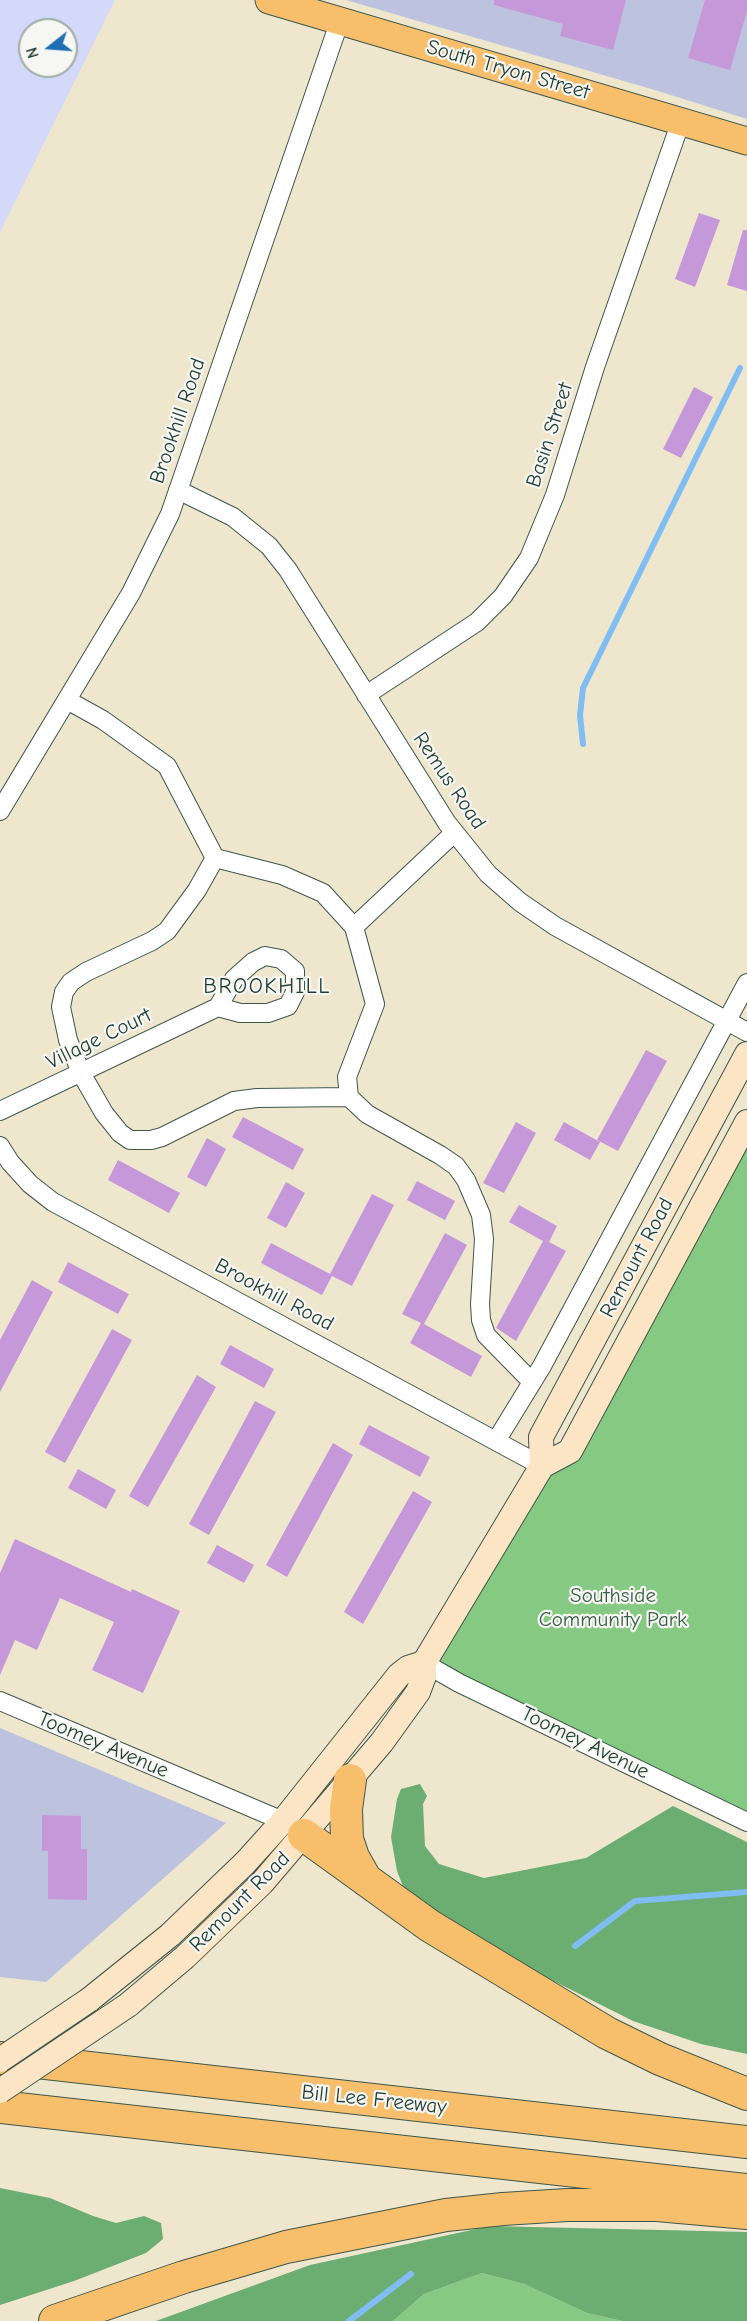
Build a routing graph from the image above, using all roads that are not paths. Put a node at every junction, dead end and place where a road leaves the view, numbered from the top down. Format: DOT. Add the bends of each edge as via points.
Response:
graph roads {
  1 [pos="269,0"];
  2 [pos="340,20"];
  3 [pos="681,121"];
  4 [pos="747,141"];
  5 [pos="178,490"];
  6 [pos="366,695"];
  7 [pos="67,700"];
  8 [pos="0,811"];
  9 [pos="454,833"];
  10 [pos="215,858"];
  11 [pos="354,927"];
  12 [pos="747,983"];
  13 [pos="218,1007"];
  14 [pos="727,1020"];
  15 [pos="747,1032"];
  16 [pos="747,1054"];
  17 [pos="81,1073"];
  18 [pos="349,1097"];
  19 [pos="0,1111"];
  20 [pos="747,1122"];
  21 [pos="0,1146"];
  22 [pos="532,1382"];
  23 [pos="496,1441"];
  24 [pos="542,1466"];
  25 [pos="424,1663"];
  26 [pos="0,1701"];
  27 [pos="350,1780"];
  28 [pos="747,1822"];
  29 [pos="293,1828"];
  30 [pos="368,1883"];
  31 [pos="0,2059"];
  32 [pos="0,2091"];
  33 [pos="747,2094"];
  34 [pos="0,2107"];
  35 [pos="747,2142"];
  36 [pos="747,2190"];
  37 [pos="747,2213"];
  38 [pos="55,2321"];
  1 -- 2 [label="main road, South Tryon Street"];
  2 -- 3 [label="main road, South Tryon Street"];
  2 -- 5 [label="street, Brookhill Road"];
  3 -- 4 [label="main road, South Tryon Street"];
  3 -- 6 [label="street, Basin Street" via="609,324 555,495 528,558 502,596 464,633"];
  5 -- 6 [label="street, Remus Road" via="233,518 269,546"];
  5 -- 7 [label="street, Brookhill Road" via="158,542"];
  6 -- 9 [label="street, Remus Road"];
  7 -- 8 [label="street, Brookhill Road"];
  7 -- 10 [label="street" via="103,720 167,766"];
  9 -- 11 [label="street"];
  9 -- 14 [label="street, Remus Road" via="488,874 546,920"];
  10 -- 11 [label="street" via="282,875 323,893"];
  10 -- 17 [label="street" via="167,931 86,972 63,992 64,1026"];
  11 -- 18 [label="street" via="375,1004 347,1077"];
  12 -- 14 [label="street"];
  13 -- 17 [label="street, Village Court"];
  14 -- 15 [label="street, Remus Road"];
  14 -- 22 [label="street"];
  16 -- 24 [label="main road, Remount Road" via="541,1437"];
  17 -- 18 [label="street" via="120,1133 139,1141 162,1137 234,1101"];
  17 -- 19 [label="street, Village Court"];
  18 -- 22 [label="street" via="367,1114 456,1166 466,1180 481,1215 484,1239 481,1320 486,1335"];
  20 -- 24 [label="main road, Remount Road" via="570,1451"];
  21 -- 23 [label="street, Brookhill Road" via="30,1184 53,1202"];
  22 -- 23 [label="street"];
  23 -- 24 [label="street, Brookhill Road"];
  24 -- 25 [label="main road, Remount Road"];
  25 -- 27 [label="main road, Remount Road" via="418,1692"];
  25 -- 28 [label="street, Toomey Avenue"];
  25 -- 29 [label="main road, Remount Road" via="399,1675"];
  26 -- 29 [label="street, Toomey Avenue"];
  27 -- 29 [label="main road, Remount Road"];
  27 -- 30 [label="highway" via="346,1809 348,1839 356,1865"];
  29 -- 30 [label="highway"];
  29 -- 31 [label="main road, Remount Road, bridge" via="250,1858 170,1935 88,2000"];
  29 -- 32 [label="main road, Remount Road, bridge" via="262,1883 185,1957 128,2005"];
  30 -- 33 [label="highway" via="430,1926 607,2033"];
  31 -- 35 [label="highway, Bill Lee Freeway"];
  34 -- 36 [label="highway"];
  37 -- 38 [label="highway" via="657,2205 567,2205 446,2215 286,2247"];
}
